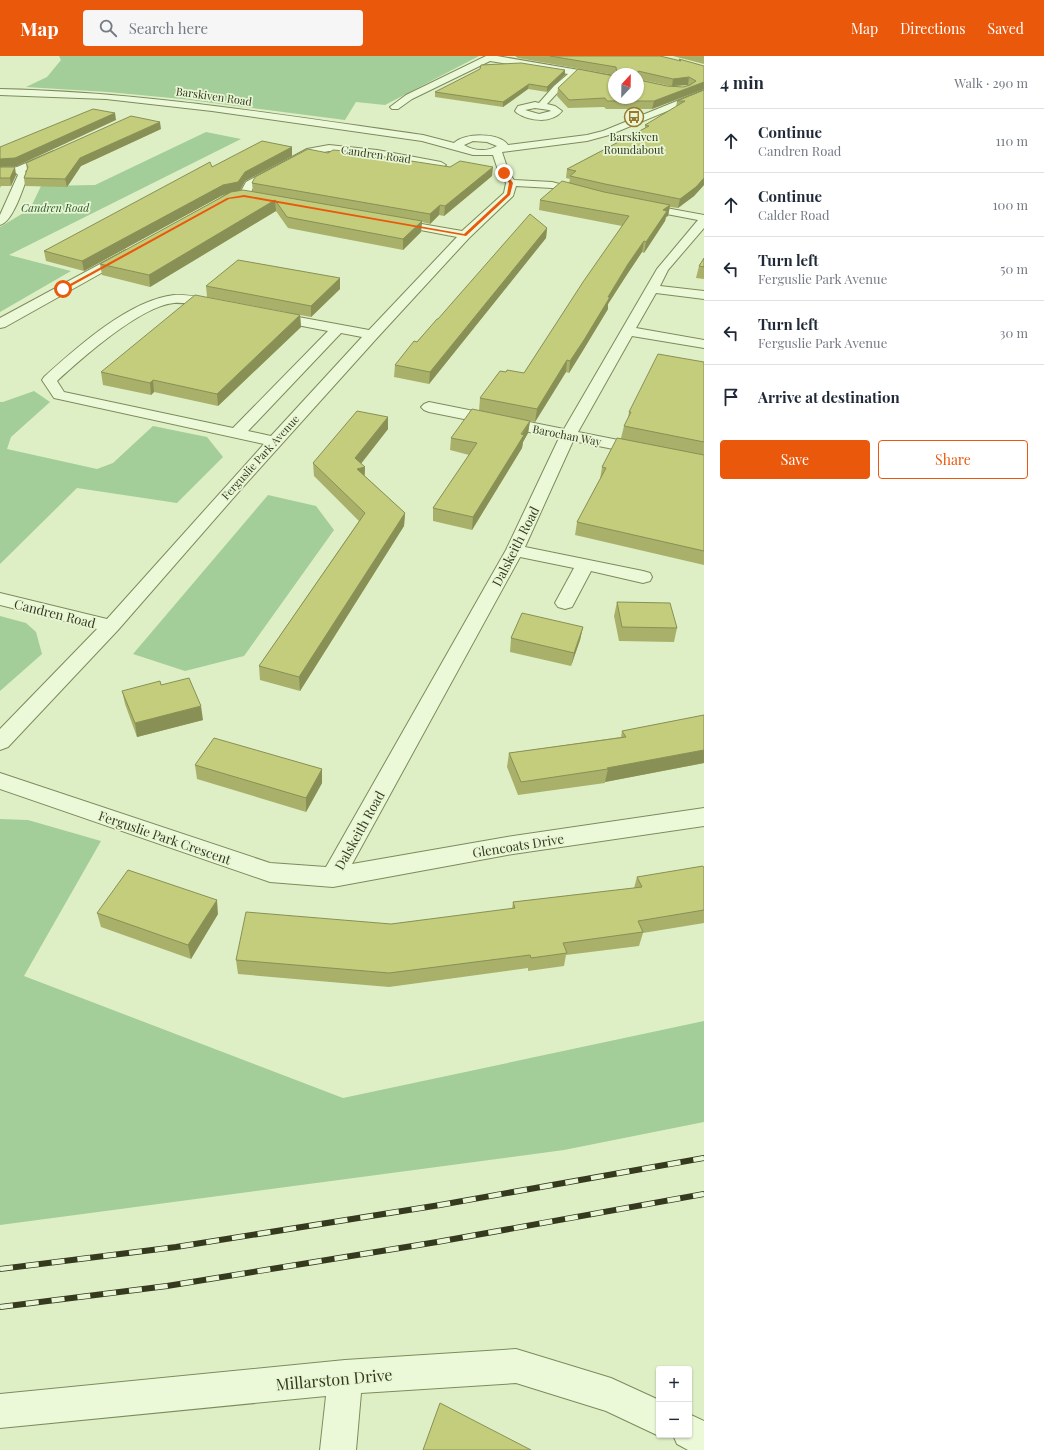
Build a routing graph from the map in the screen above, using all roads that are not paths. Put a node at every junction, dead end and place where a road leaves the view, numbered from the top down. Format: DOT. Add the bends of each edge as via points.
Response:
graph roads {
  1 [pos="490,57"];
  2 [pos="574,73"];
  3 [pos="608,78"];
  4 [pos="0,92"];
  5 [pos="704,93"];
  6 [pos="398,96"];
  7 [pos="409,97"];
  8 [pos="162,101"];
  9 [pos="541,106"];
  10 [pos="395,107"];
  11 [pos="150,109"];
  12 [pos="423,138"];
  13 [pos="473,138"];
  14 [pos="486,138"];
  15 [pos="555,141"];
  16 [pos="466,150"];
  17 [pos="499,150"];
  18 [pos="61,151"];
  19 [pos="441,165"];
  20 [pos="19,170"];
  21 [pos="0,171"];
  22 [pos="508,178"];
  23 [pos="244,196"];
  24 [pos="596,196"];
  25 [pos="260,199"];
  26 [pos="626,203"];
  27 [pos="209,208"];
  28 [pos="704,219"];
  29 [pos="381,220"];
  30 [pos="0,222"];
  31 [pos="465,235"];
  32 [pos="136,248"];
  33 [pos="652,289"];
  34 [pos="704,295"];
  35 [pos="232,308"];
  36 [pos="254,312"];
  37 [pos="0,324"];
  38 [pos="338,329"];
  39 [pos="627,331"];
  40 [pos="372,335"];
  41 [pos="704,344"];
  42 [pos="429,407"];
  43 [pos="237,433"];
  44 [pos="568,435"];
  45 [pos="274,441"];
  46 [pos="704,462"];
  47 [pos="515,550"];
  48 [pos="585,565"];
  49 [pos="643,577"];
  50 [pos="0,599"];
  51 [pos="565,603"];
  52 [pos="111,626"];
  53 [pos="0,742"];
  54 [pos="0,781"];
  55 [pos="704,817"];
  56 [pos="333,877"];
  57 [pos="345,1377"];
  58 [pos="0,1411"];
  59 [pos="656,1417"];
  60 [pos="692,1433"];
  61 [pos="704,1439"];
  62 [pos="338,1450"];
  1 -- 2 [label="street"];
  1 -- 7 [label="street"];
  2 -- 3 [label="street"];
  2 -- 9 [label="street"];
  4 -- 8 [label="street, Barskiven Road"];
  5 -- 15 [label="street" via="606,132 587,138"];
  6 -- 7 [label="street"];
  7 -- 10 [label="street"];
  8 -- 11 [label="street"];
  8 -- 12 [label="street, Barskiven Road"];
  12 -- 13 [label="street, Barskiven Road"];
  12 -- 16 [label="street, Barskiven Road"];
  13 -- 14 [label="street, Barskiven Road"];
  13 -- 16 [label="street" via="459,143 458,145"];
  14 -- 15 [label="street"];
  14 -- 17 [label="street" via="502,144"];
  15 -- 17 [label="street"];
  16 -- 17 [label="street"];
  16 -- 22 [label="street" via="484,159"];
  17 -- 22 [label="street"];
  18 -- 20 [label="street"];
  19 -- 23 [label="street, Candren Road" via="377,153 329,148 311,151 250,184"];
  20 -- 21 [label="street"];
  20 -- 30 [label="street" via="23,176 5,217"];
  22 -- 24 [label="street" via="552,184"];
  22 -- 31 [label="street, Ferguslie Park Avenue" via="509,194"];
  23 -- 25 [label="street"];
  23 -- 27 [label="street" via="228,198"];
  26 -- 28 [label="street"];
  28 -- 33 [label="street, Dalskeith Road" via="663,269"];
  29 -- 31 [label="street"];
  31 -- 40 [label="street, Ferguslie Park Avenue"];
  32 -- 37 [label="street"];
  33 -- 34 [label="street"];
  33 -- 39 [label="street, Dalskeith Road"];
  35 -- 43 [label="street" via="174,299 145,307 82,350 49,380 59,395"];
  36 -- 38 [label="street"];
  38 -- 40 [label="street"];
  38 -- 43 [label="street"];
  39 -- 41 [label="street" via="683,346"];
  39 -- 44 [label="street, Dalskeith Road"];
  40 -- 45 [label="street, Ferguslie Park Avenue"];
  42 -- 44 [label="street, Barochan Way"];
  43 -- 45 [label="street"];
  44 -- 46 [label="street, Barochan Way"];
  44 -- 47 [label="street, Dalskeith Road"];
  45 -- 52 [label="street, Ferguslie Park Avenue"];
  47 -- 48 [label="street"];
  47 -- 56 [label="street, Dalskeith Road"];
  48 -- 49 [label="street"];
  48 -- 51 [label="street"];
  50 -- 52 [label="street, Candren Road"];
  52 -- 53 [label="street, Ferguslie Park Avenue"];
  54 -- 56 [label="street, Ferguslie Park Crescent" via="270,872"];
  55 -- 56 [label="street, Glencoats Drive" via="507,846"];
  57 -- 58 [label="street, Millarston Drive"];
  57 -- 59 [label="street, Millarston Drive" via="516,1366 611,1395"];
  57 -- 62 [label="street"];
  60 -- 61 [label="street"];
}
